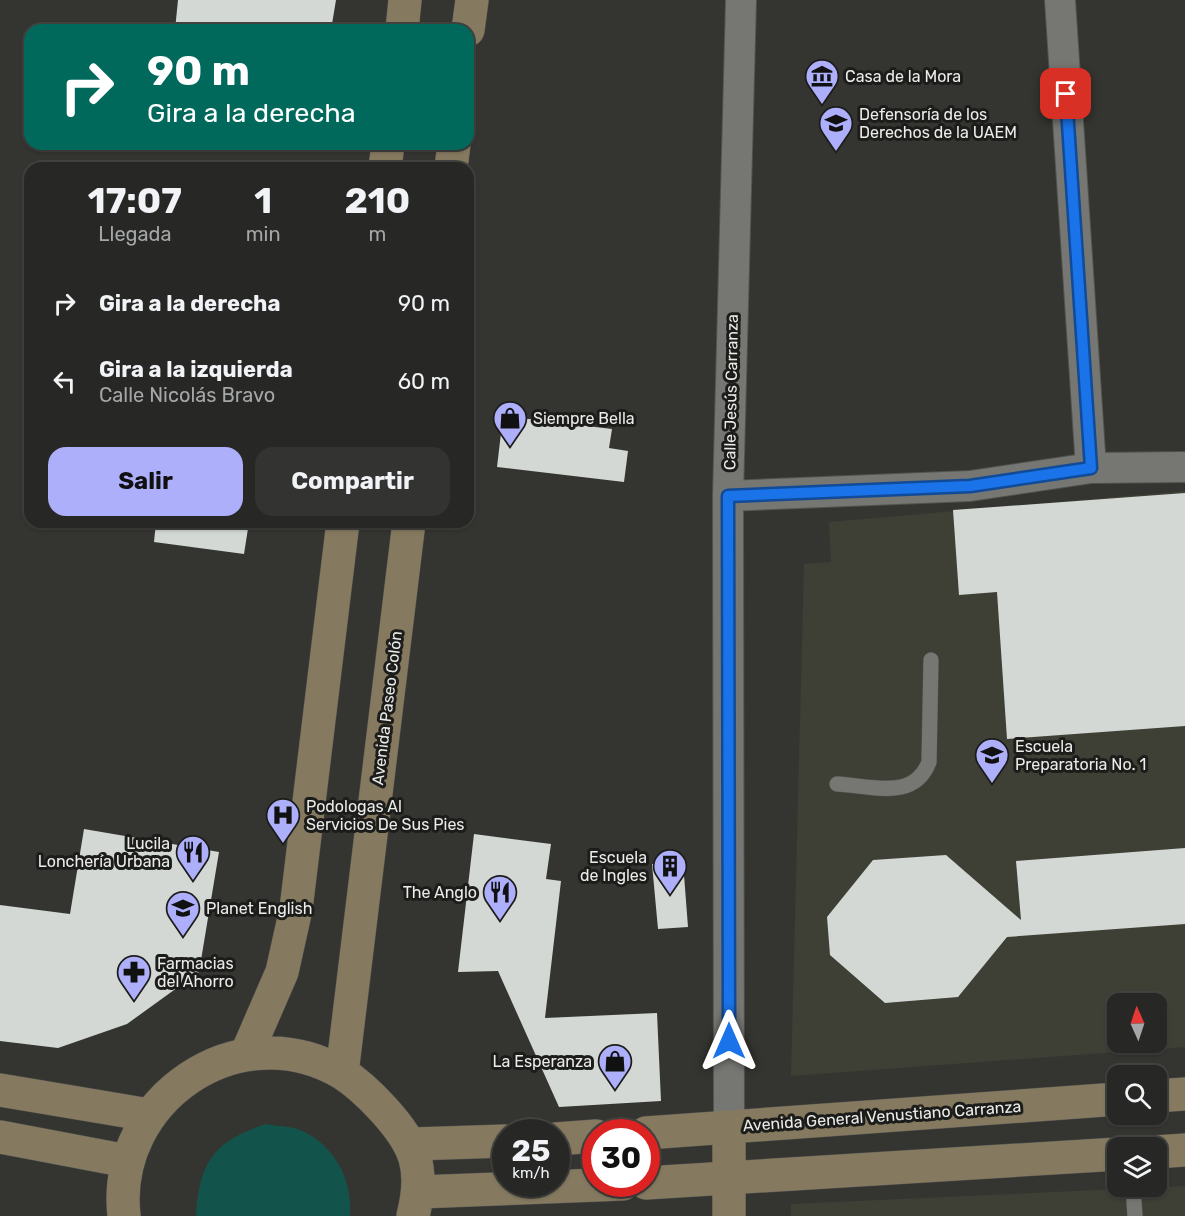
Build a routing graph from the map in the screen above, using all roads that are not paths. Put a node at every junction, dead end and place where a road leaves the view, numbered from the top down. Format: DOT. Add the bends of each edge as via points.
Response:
graph roads {
  1 [pos="405,0"];
  2 [pos="471,0"];
  3 [pos="741,0"];
  4 [pos="1060,0"];
  5 [pos="403,24"];
  6 [pos="469,24"];
  7 [pos="1185,467"];
  8 [pos="1091,468"];
  9 [pos="728,496"];
  10 [pos="342,528"];
  11 [pos="408,528"];
  12 [pos="931,660"];
  13 [pos="837,784"];
  14 [pos="246,1055"];
  15 [pos="342,1073"];
  16 [pos="0,1090"];
  17 [pos="1185,1094"];
  18 [pos="1167,1095"];
  19 [pos="1107,1100"];
  20 [pos="149,1115"];
  21 [pos="729,1127"];
  22 [pos="660,1131"];
  23 [pos="0,1137"];
  24 [pos="492,1141"];
  25 [pos="412,1144"];
  26 [pos="1185,1150"];
  27 [pos="1167,1151"];
  28 [pos="1107,1155"];
  29 [pos="127,1161"];
  30 [pos="729,1179"];
  31 [pos="660,1182"];
  32 [pos="582,1188"];
  33 [pos="1134,1197"];
  34 [pos="416,1204"];
  35 [pos="124,1216"];
  36 [pos="729,1216"];
  37 [pos="1135,1216"];
  1 -- 5 [label="main road"];
  2 -- 6 [label="main road"];
  3 -- 9 [label="street, Calle Jesús Carranza"];
  4 -- 8 [label="street"];
  7 -- 8 [label="street"];
  8 -- 9 [label="street" via="970,486"];
  9 -- 21 [label="street, Calle Jesús Carranza"];
  10 -- 14 [label="main road" via="296,909 282,972"];
  11 -- 15 [label="main road, Avenida Paseo Colón"];
  12 -- 13 [label="lane" via="930,762 923,777 907,788"];
  14 -- 15 [label="main road" via="279,1054 311,1060"];
  14 -- 20 [label="main road" via="191,1076 168,1093"];
  15 -- 25 [label="main road" via="366,1091"];
  16 -- 20 [label="main road"];
  17 -- 18 [label="main road"];
  19 -- 21 [label="main road, Avenida General Venustiano Carranza"];
  20 -- 29 [label="main road"];
  21 -- 22 [label="main road, Avenida General Venustiano Carranza"];
  21 -- 30 [label="main road, Calle Jesús Carranza"];
  23 -- 29 [label="main road"];
  24 -- 25 [label="main road"];
  25 -- 34 [label="main road"];
  26 -- 27 [label="main road"];
  28 -- 30 [label="main road"];
  29 -- 35 [label="main road" via="122,1196"];
  30 -- 31 [label="main road"];
  30 -- 36 [label="main road, Calle Jesús Carranza"];
  32 -- 34 [label="main road"];
  33 -- 37 [label="lane"];
}
